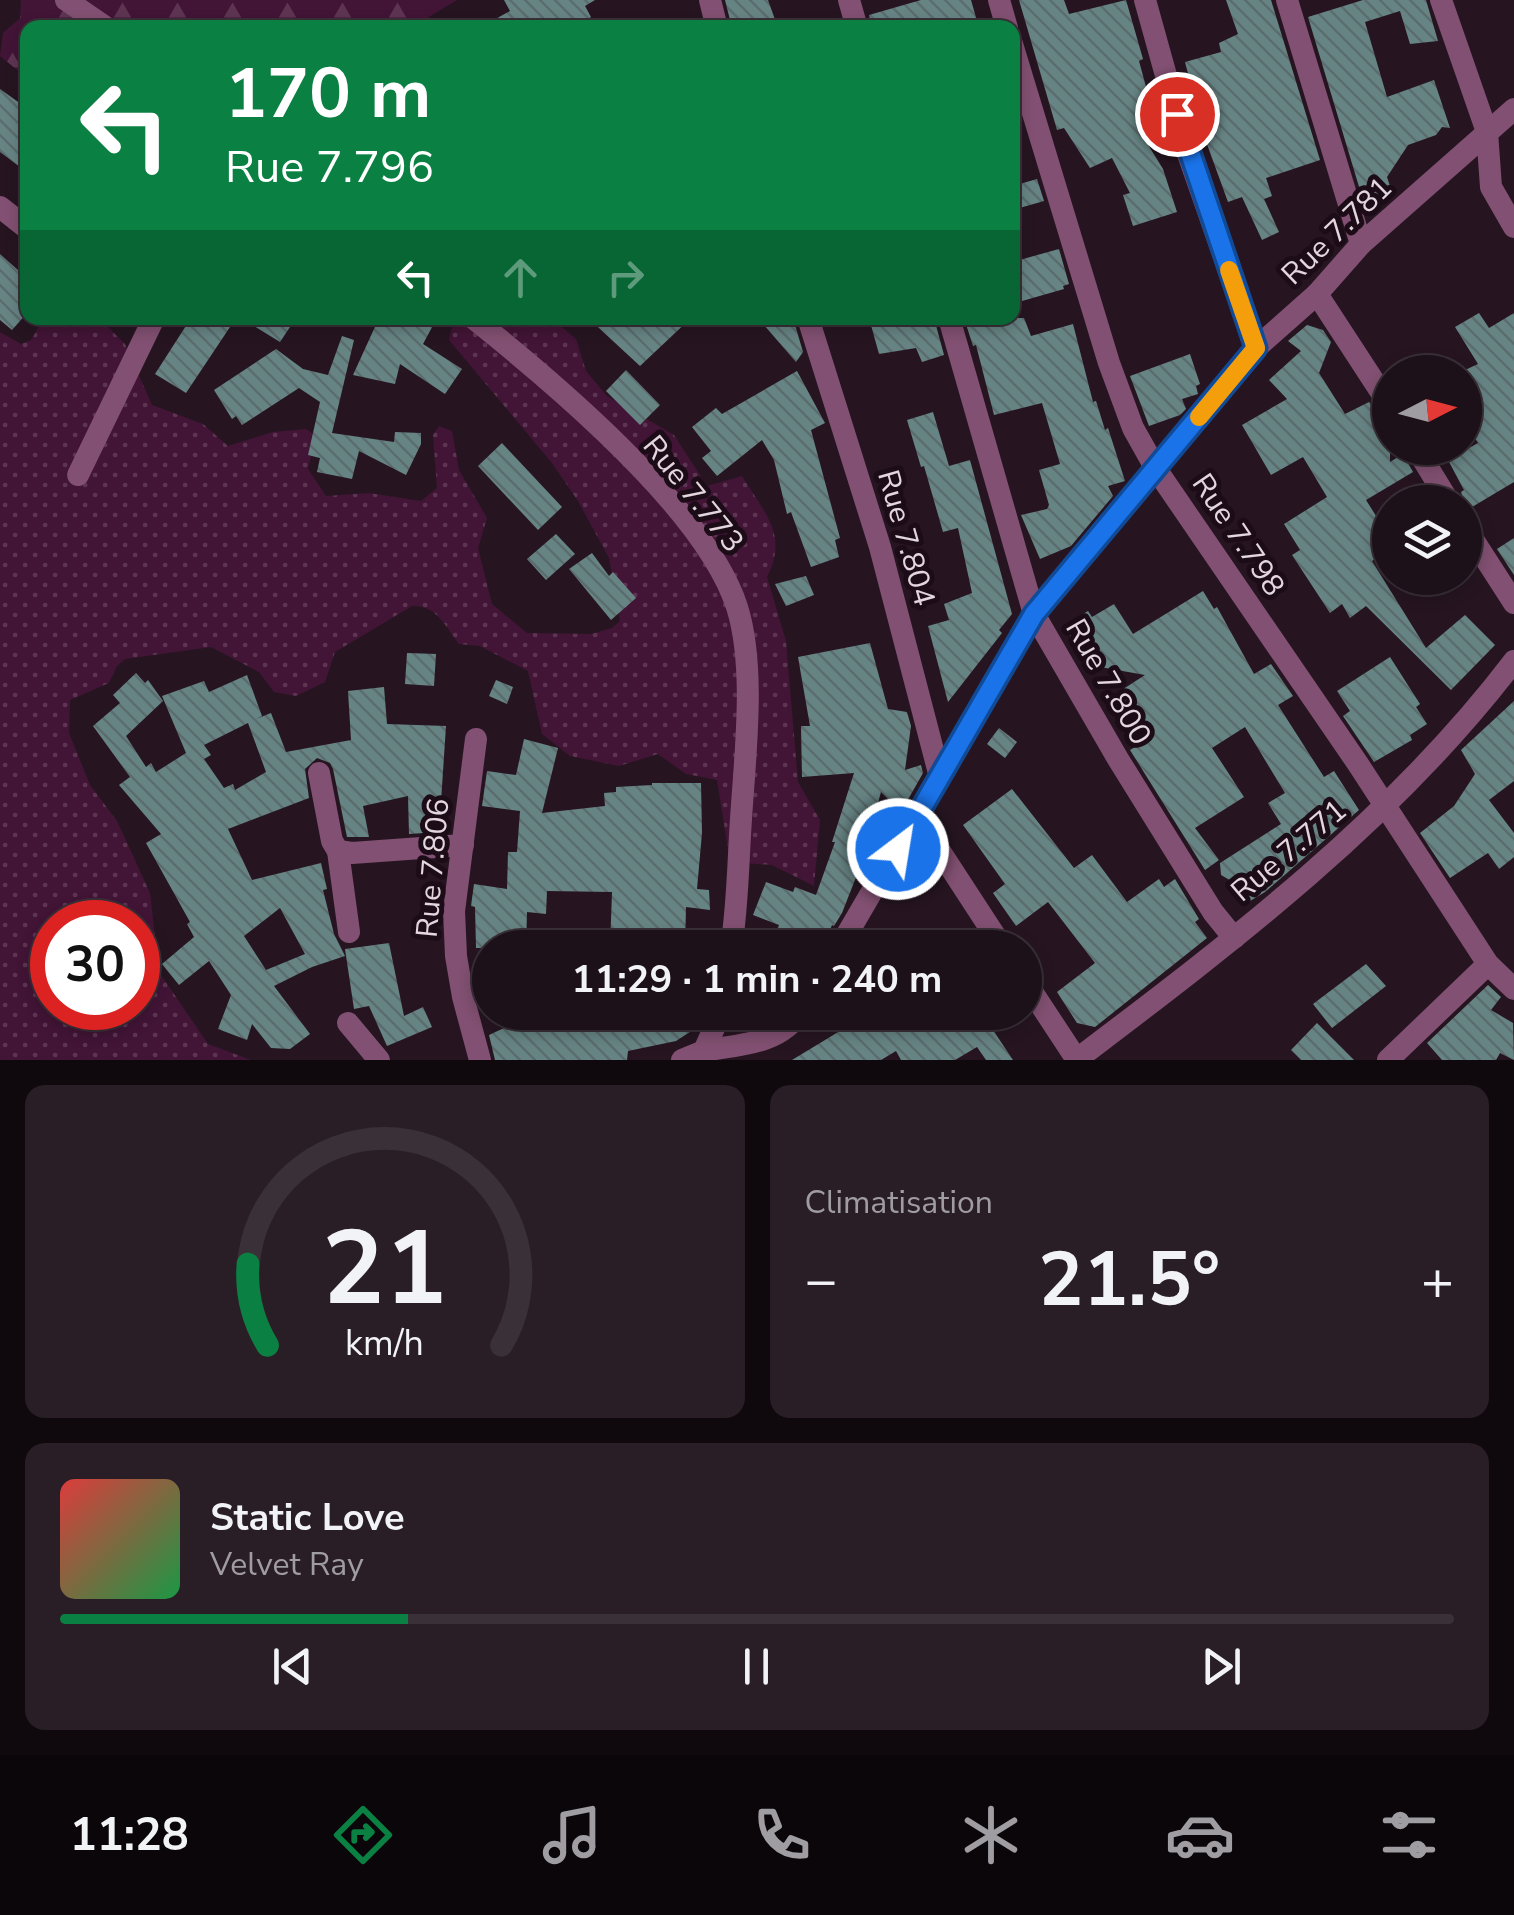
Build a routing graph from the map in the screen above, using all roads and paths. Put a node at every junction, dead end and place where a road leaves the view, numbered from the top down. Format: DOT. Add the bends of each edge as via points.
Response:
graph roads {
  1 [pos="66,0"];
  2 [pos="1145,0"];
  3 [pos="1286,0"];
  4 [pos="1441,0"];
  5 [pos="95,20"];
  6 [pos="1020,71"];
  7 [pos="1514,109"];
  8 [pos="1487,132"];
  9 [pos="1514,227"];
  10 [pos="1361,244"];
  11 [pos="1317,294"];
  12 [pos="151,325"];
  13 [pos="482,325"];
  14 [pos="810,325"];
  15 [pos="950,325"];
  16 [pos="1256,348"];
  17 [pos="1372,378"];
  18 [pos="1156,469"];
  19 [pos="78,475"];
  20 [pos="1482,554"];
  21 [pos="1514,604"];
  22 [pos="1034,614"];
  23 [pos="1514,661"];
  24 [pos="476,739"];
  25 [pos="319,772"];
  26 [pos="940,777"];
  27 [pos="1385,809"];
  28 [pos="917,816"];
  29 [pos="464,845"];
  30 [pos="338,851"];
  31 [pos="733,930"];
  32 [pos="850,930"];
  33 [pos="991,930"];
  34 [pos="349,932"];
  35 [pos="1234,938"];
  36 [pos="1488,964"];
  37 [pos="1514,989"];
  38 [pos="1042,1007"];
  39 [pos="348,1023"];
  40 [pos="710,1030"];
  41 [pos="788,1030"];
  42 [pos="693,1056"];
  43 [pos="379,1060"];
  44 [pos="480,1060"];
  45 [pos="1076,1060"];
  46 [pos="1388,1060"];
  1 -- 5 [label="street"];
  2 -- 16 [label="street" via="1187,151"];
  3 -- 10 [label="street"];
  4 -- 8 [label="street"];
  6 -- 18 [label="street, Rue 7.798" via="1108,363"];
  7 -- 8 [label="street, Rue 7.781"];
  8 -- 9 [label="street" via="1491,187"];
  8 -- 10 [label="street, Rue 7.781"];
  10 -- 11 [label="street, Rue 7.781"];
  11 -- 16 [label="street, Rue 7.781"];
  11 -- 17 [label="street"];
  12 -- 19 [label="street"];
  13 -- 31 [label="street, Rue 7.773" via="550,379 653,483 692,530 736,606 747,722"];
  14 -- 26 [label="street, Rue 7.804" via="880,548"];
  15 -- 22 [label="street, Rue 7.800"];
  16 -- 18 [label="street, Rue 7.781"];
  18 -- 22 [label="street, Rue 7.781"];
  18 -- 27 [label="street, Rue 7.798"];
  20 -- 21 [label="street"];
  22 -- 26 [label="street, Rue 7.781"];
  22 -- 35 [label="street, Rue 7.800"];
  23 -- 27 [label="street, Rue 7.771"];
  24 -- 29 [label="street, Rue 7.806"];
  25 -- 30 [label="street"];
  26 -- 28 [label="street, Rue 7.781"];
  27 -- 35 [label="street, Rue 7.771"];
  27 -- 36 [label="street, Rue 7.798"];
  28 -- 32 [label="street, Rue 7.781"];
  28 -- 33 [label="street"];
  29 -- 30 [label="street"];
  29 -- 44 [label="street, Rue 7.806" via="454,911 456,956"];
  30 -- 34 [label="street"];
  35 -- 45 [label="street, Rue 7.771"];
  36 -- 37 [label="street, Rue 7.798"];
  36 -- 46 [label="street"];
  38 -- 45 [label="street"];
  39 -- 43 [label="street"];
  40 -- 42 [label="street"];
  41 -- 42 [label="street"];
}
